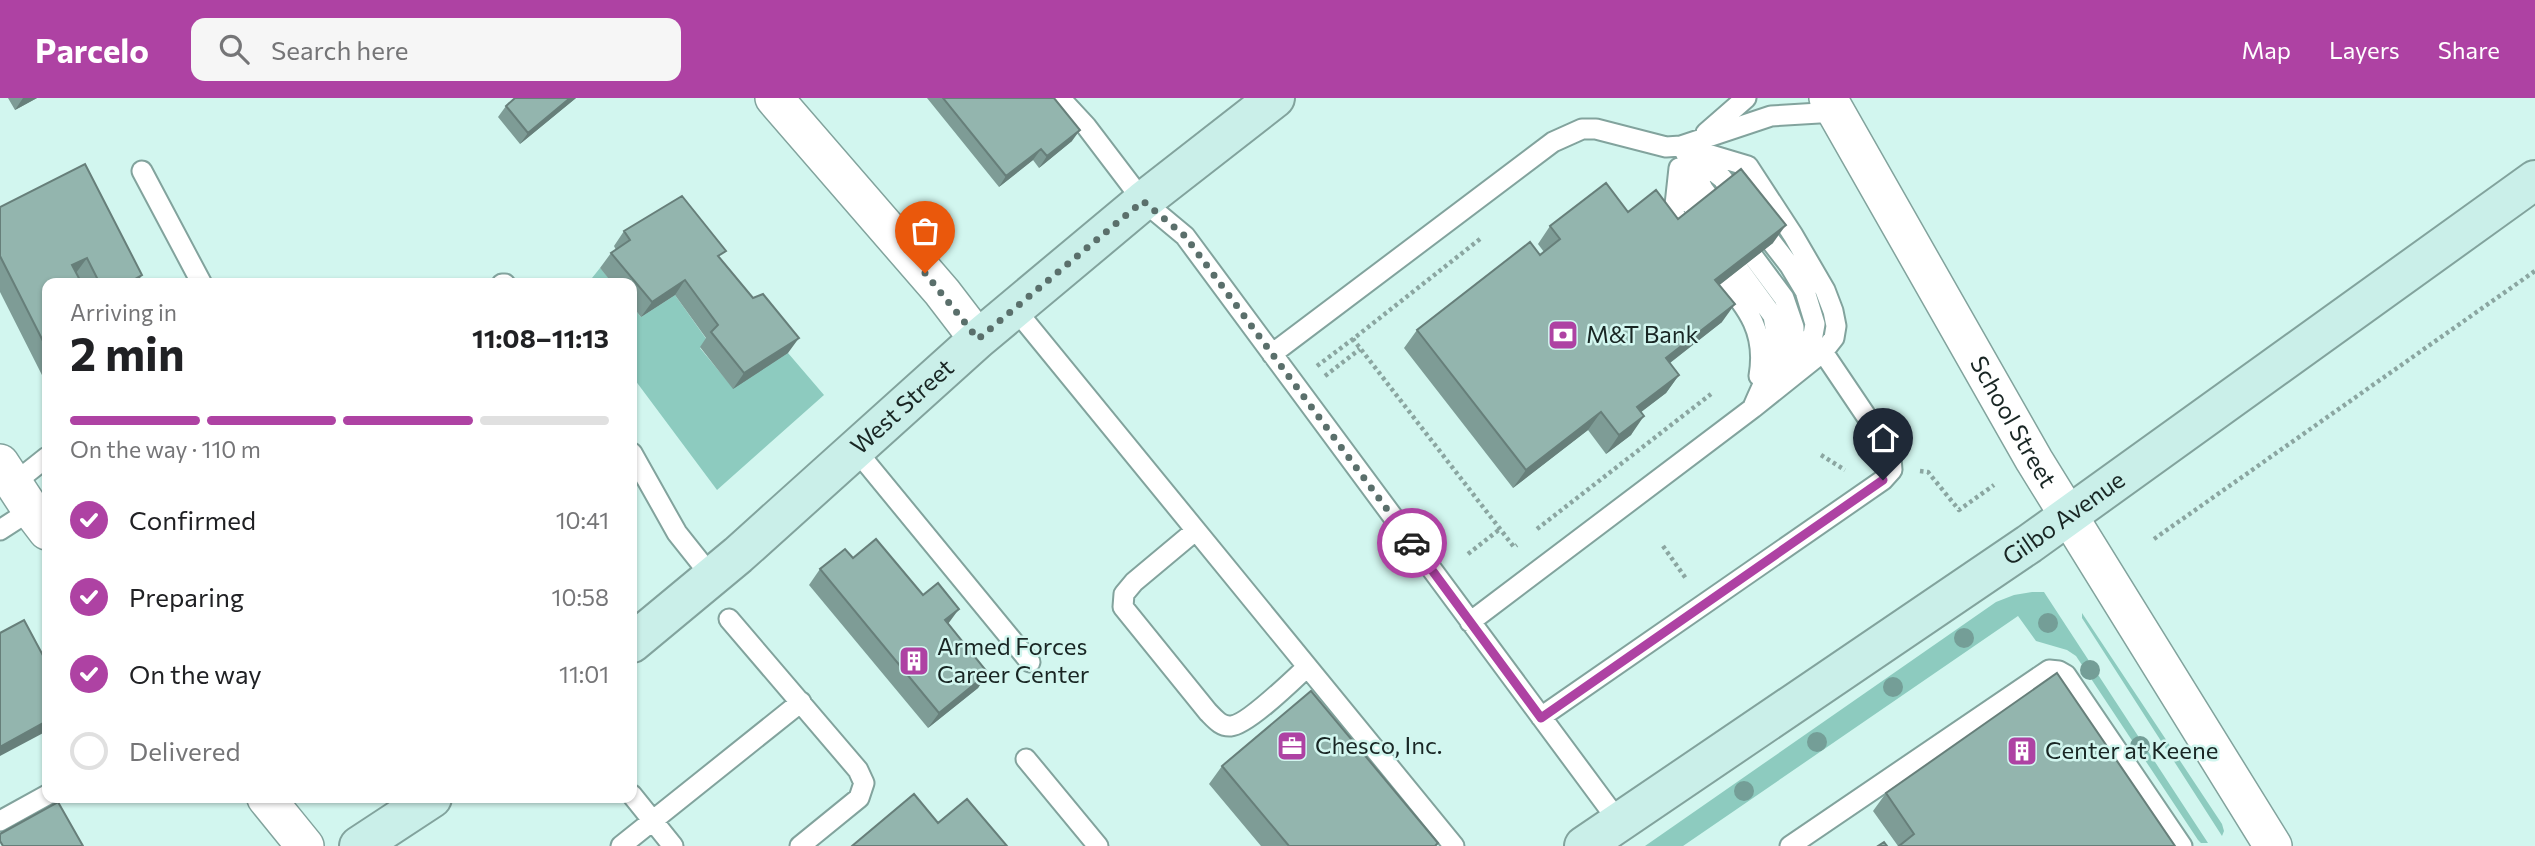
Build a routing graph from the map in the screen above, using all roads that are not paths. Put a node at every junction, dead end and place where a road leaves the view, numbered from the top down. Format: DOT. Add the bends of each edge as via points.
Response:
graph roads {
  1 [pos="774,98"];
  2 [pos="1060,98"];
  3 [pos="1275,98"];
  4 [pos="1746,98"];
  5 [pos="1832,105"];
  6 [pos="1689,143"];
  7 [pos="142,171"];
  8 [pos="2535,180"];
  9 [pos="1143,201"];
  10 [pos="199,278"];
  11 [pos="1015,309"];
  12 [pos="978,339"];
  13 [pos="1823,352"];
  14 [pos="1272,354"];
  15 [pos="1753,408"];
  16 [pos="855,449"];
  17 [pos="637,462"];
  18 [pos="42,465"];
  19 [pos="23,497"];
  20 [pos="2068,517"];
  21 [pos="0,530"];
  22 [pos="1195,531"];
  23 [pos="712,577"];
  24 [pos="729,619"];
  25 [pos="1470,622"];
  26 [pos="637,639"];
  27 [pos="1030,662"];
  28 [pos="1307,667"];
  29 [pos="801,702"];
  30 [pos="1541,718"];
  31 [pos="1026,759"];
  32 [pos="42,797"];
  33 [pos="637,801"];
  34 [pos="270,803"];
  35 [pos="424,803"];
  36 [pos="0,821"];
  37 [pos="653,821"];
  38 [pos="1619,822"];
  39 [pos="2265,843"];
  40 [pos="305,846"];
  41 [pos="359,846"];
  42 [pos="621,846"];
  43 [pos="673,846"];
  44 [pos="800,846"];
  45 [pos="1098,846"];
  46 [pos="1454,846"];
  47 [pos="1584,846"];
  48 [pos="1790,846"];
  49 [pos="2182,846"];
  1 -- 12 [label="street"];
  2 -- 9 [label="lane"];
  3 -- 9 [label="street, West Street"];
  4 -- 6 [label="lane"];
  5 -- 6 [label="lane" via="1771,116"];
  5 -- 20 [label="street, School Street"];
  6 -- 13 [label="lane" via="1748,166 1793,235 1833,311 1834,338"];
  6 -- 14 [label="lane" via="1665,147 1596,129 1568,134"];
  6 -- 15 [label="lane" via="1674,214 1758,329 1762,360"];
  6 -- 15 [label="lane" via="1703,189 1783,298 1794,327 1794,343"];
  7 -- 10 [label="lane"];
  8 -- 20 [label="street, Gilbo Avenue"];
  9 -- 11 [label="street, West Street"];
  9 -- 14 [label="lane" via="1185,236"];
  11 -- 12 [label="street, West Street"];
  11 -- 22 [label="lane"];
  12 -- 16 [label="street, West Street"];
  13 -- 15 [label="lane"];
  13 -- 30 [label="lane" via="1885,444 1891,458 1887,475"];
  14 -- 25 [label="lane"];
  15 -- 25 [label="lane"];
  16 -- 23 [label="street, West Street"];
  16 -- 27 [label="lane"];
  17 -- 23 [label="lane" via="677,533"];
  18 -- 19 [label="lane"];
  19 -- 21 [label="lane"];
  20 -- 38 [label="street, Gilbo Avenue"];
  20 -- 39 [label="street, School Street"];
  22 -- 28 [label="lane"];
  22 -- 28 [label="lane" via="1134,582 1124,594 1123,607 1208,712 1220,724 1233,726"];
  23 -- 26 [label="street, West Street"];
  24 -- 29 [label="lane"];
  25 -- 30 [label="lane"];
  28 -- 46 [label="lane"];
  29 -- 37 [label="lane"];
  29 -- 44 [label="lane" via="864,783 859,798"];
  30 -- 38 [label="lane"];
  31 -- 45 [label="lane"];
  32 -- 36 [label="lane"];
  33 -- 37 [label="lane"];
  34 -- 40 [label="street"];
  35 -- 41 [label="street"];
  37 -- 42 [label="lane"];
  37 -- 43 [label="lane"];
  38 -- 47 [label="street, Gilbo Avenue"];
  48 -- 49 [label="lane" via="2049,670 2066,675"];
}
